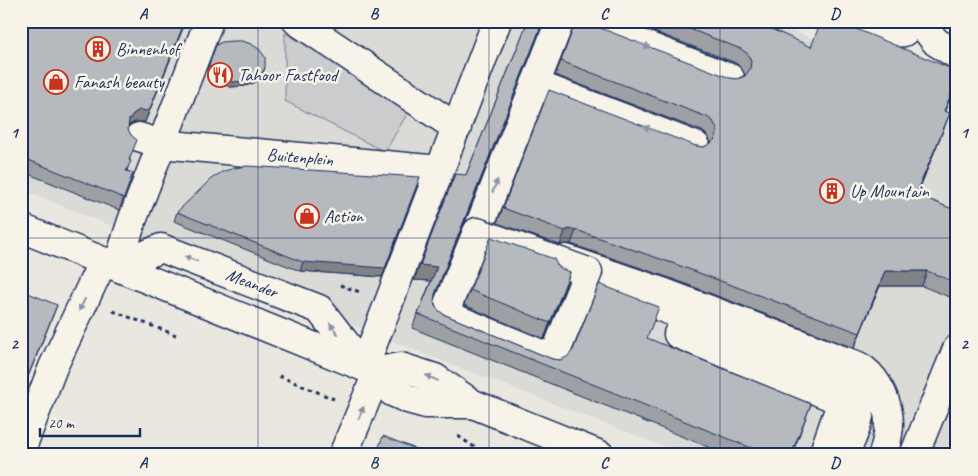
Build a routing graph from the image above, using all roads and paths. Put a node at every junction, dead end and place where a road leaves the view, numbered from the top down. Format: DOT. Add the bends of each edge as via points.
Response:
graph roads {
  1 [pos="210,21"];
  2 [pos="297,21"];
  3 [pos="497,21"];
  4 [pos="560,21"];
  5 [pos="582,21"];
  6 [pos="850,21"];
  7 [pos="913,25"];
  8 [pos="957,55"];
  9 [pos="730,78"];
  10 [pos="535,84"];
  11 [pos="457,128"];
  12 [pos="150,140"];
  13 [pos="696,146"];
  14 [pos="439,170"];
  15 [pos="21,228"];
  16 [pos="477,232"];
  17 [pos="110,264"];
  18 [pos="588,272"];
  19 [pos="85,300"];
  20 [pos="714,318"];
  21 [pos="678,334"];
  22 [pos="176,335"];
  23 [pos="957,349"];
  24 [pos="845,360"];
  25 [pos="371,369"];
  26 [pos="279,376"];
  27 [pos="362,410"];
  28 [pos="21,450"];
  29 [pos="343,455"];
  30 [pos="600,455"];
  31 [pos="823,455"];
  32 [pos="845,455"];
  33 [pos="864,455"];
  34 [pos="883,455"];
  35 [pos="914,455"];
  1 -- 12 [label="street"];
  2 -- 11 [label="street"];
  3 -- 11 [label="street"];
  4 -- 10 [label="street"];
  5 -- 9 [label="street, one-way"];
  6 -- 7 [label="street" via="884,34"];
  7 -- 8 [label="street"];
  13 -- 10 [label="street, one-way"];
  16 -- 10 [label="street, one-way"];
  11 -- 14 [label="street"];
  12 -- 14 [label="street, Buitenplein"];
  12 -- 17 [label="street" via="132,220"];
  14 -- 25 [label="street"];
  15 -- 17 [label="street, Meander"];
  16 -- 18 [label="street, bridge"];
  16 -- 18 [label="street, bridge" via="444,314 553,359"];
  17 -- 19 [label="street"];
  17 -- 25 [label="street, Meander"];
  25 -- 17 [label="street, Meander, one-way" via="319,309 161,248"];
  18 -- 20 [label="street"];
  19 -- 22 [label="path"];
  19 -- 28 [label="street, one-way"];
  21 -- 31 [label="street" via="842,401"];
  23 -- 35 [label="street"];
  24 -- 32 [label="street" via="525,244 520,254 847,378 858,392 861,404 860,416"];
  24 -- 33 [label="street" via="873,403 874,425"];
  24 -- 34 [label="street" via="863,368 882,394 889,424"];
  25 -- 27 [label="street"];
  25 -- 30 [label="street, Meander" via="392,392 408,399 426,404 473,404"];
  26 -- 27 [label="path"];
  29 -- 27 [label="street, one-way"];
}
